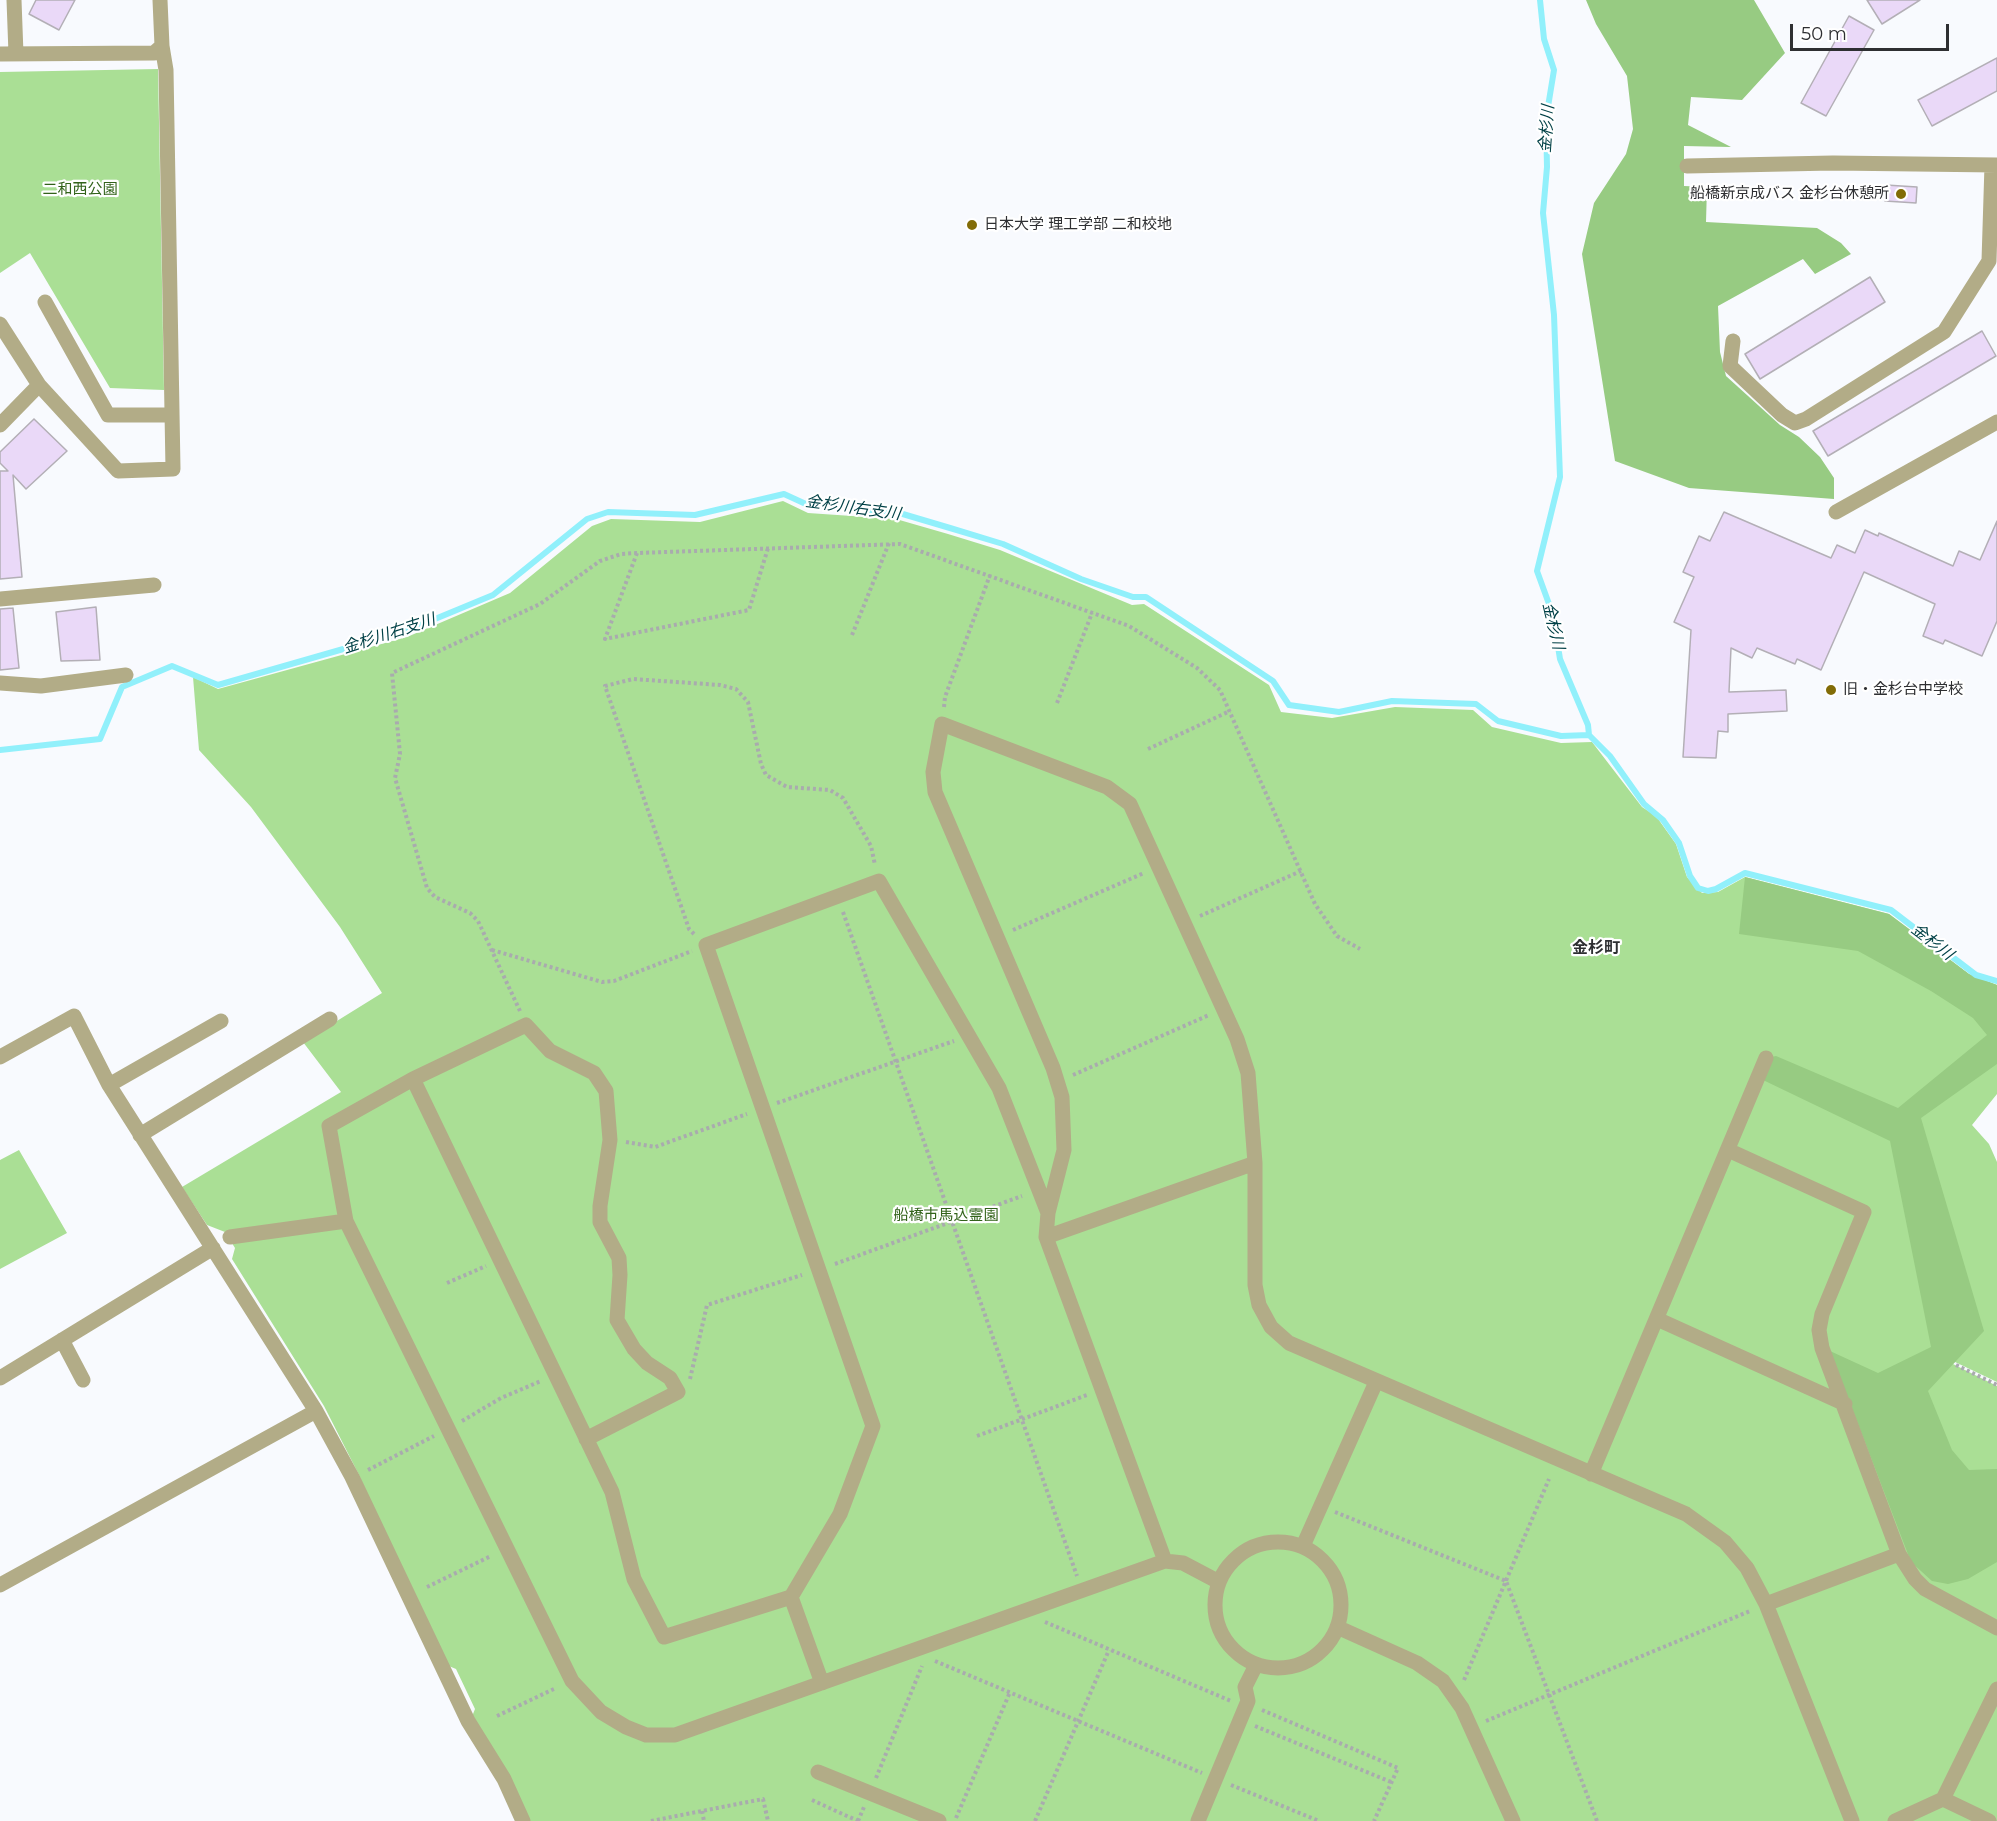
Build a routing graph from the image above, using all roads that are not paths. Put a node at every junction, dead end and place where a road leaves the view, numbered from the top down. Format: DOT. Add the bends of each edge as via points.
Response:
graph roads {
  1 [pos="14,0"];
  2 [pos="160,0"];
  3 [pos="162,46"];
  4 [pos="8,54"];
  5 [pos="1995,165"];
  6 [pos="1687,166"];
  7 [pos="45,302"];
  8 [pos="0,324"];
  9 [pos="1733,341"];
  10 [pos="39,385"];
  11 [pos="172,416"];
  12 [pos="1997,422"];
  13 [pos="0,425"];
  14 [pos="1836,512"];
  15 [pos="154,585"];
  16 [pos="0,599"];
  17 [pos="126,675"];
  18 [pos="0,683"];
  19 [pos="330,1019"];
  20 [pos="220,1021"];
  21 [pos="0,1057"];
  22 [pos="1766,1058"];
  23 [pos="413,1079"];
  24 [pos="109,1085"];
  25 [pos="140,1135"];
  26 [pos="1728,1150"];
  27 [pos="1255,1163"];
  28 [pos="1048,1213"];
  29 [pos="346,1221"];
  30 [pos="1046,1237"];
  31 [pos="230,1238"];
  32 [pos="213,1248"];
  33 [pos="1657,1319"];
  34 [pos="62,1340"];
  35 [pos="0,1378"];
  36 [pos="83,1380"];
  37 [pos="1376,1382"];
  38 [pos="1845,1404"];
  39 [pos="316,1411"];
  40 [pos="586,1439"];
  41 [pos="1591,1474"];
  42 [pos="1303,1546"];
  43 [pos="1899,1554"];
  44 [pos="1165,1561"];
  45 [pos="1219,1582"];
  46 [pos="0,1585"];
  47 [pos="791,1597"];
  48 [pos="1766,1604"];
  49 [pos="1337,1627"];
  50 [pos="1997,1628"];
  51 [pos="1256,1665"];
  52 [pos="822,1683"];
  53 [pos="1997,1689"];
  54 [pos="818,1772"];
  55 [pos="1943,1799"];
  56 [pos="523,1821"];
  57 [pos="939,1821"];
  58 [pos="1198,1821"];
  59 [pos="1514,1821"];
  60 [pos="1852,1821"];
  61 [pos="1895,1821"];
  62 [pos="1989,1821"];
  1 -- 4 [label="street"];
  2 -- 3 [label="street"];
  3 -- 4 [label="street" via="149,54"];
  3 -- 11 [label="street" via="166,70"];
  5 -- 6 [label="street"];
  5 -- 9 [label="street" via="1989,261 1944,332 1795,423 1782,416 1730,366"];
  7 -- 11 [label="street" via="108,415"];
  8 -- 10 [label="street"];
  10 -- 11 [label="street" via="118,471 173,469"];
  10 -- 13 [label="street"];
  12 -- 14 [label="street"];
  15 -- 16 [label="street"];
  17 -- 18 [label="street" via="41,686"];
  19 -- 25 [label="street"];
  20 -- 24 [label="street"];
  21 -- 24 [label="street" via="74,1016"];
  22 -- 26 [label="street"];
  23 -- 29 [label="street" via="329,1126"];
  23 -- 40 [label="street"];
  23 -- 40 [label="street" via="526,1025 550,1052 594,1073 606,1091 610,1140 600,1222 618,1258 617,1320 634,1349 647,1364 670,1378 678,1392"];
  24 -- 25 [label="street"];
  25 -- 32 [label="street"];
  26 -- 33 [label="street"];
  26 -- 38 [label="street" via="1864,1212 1819,1330 1822,1348"];
  27 -- 28 [label="street" via="1248,1073 1130,804 1107,787 942,724 933,772 935,792 1062,1097 1064,1150"];
  27 -- 30 [label="street"];
  27 -- 37 [label="street" via="1255,1285 1259,1305 1271,1327 1289,1343"];
  28 -- 30 [label="street"];
  28 -- 47 [label="street" via="999,1088 879,880 706,945 873,1426 840,1514"];
  29 -- 31 [label="street"];
  29 -- 52 [label="street" via="572,1681 601,1713 646,1735 675,1735"];
  30 -- 44 [label="street"];
  32 -- 34 [label="street"];
  32 -- 39 [label="street"];
  33 -- 38 [label="street"];
  33 -- 41 [label="street"];
  34 -- 35 [label="street"];
  34 -- 36 [label="street"];
  37 -- 41 [label="street"];
  37 -- 42 [label="street"];
  38 -- 43 [label="street"];
  39 -- 46 [label="street"];
  39 -- 56 [label="street" via="362,1498 468,1721 504,1779"];
  40 -- 47 [label="street" via="612,1492 634,1579 663,1638"];
  41 -- 48 [label="street" via="1686,1514 1706,1527 1747,1568"];
  42 -- 45 [label="street" via="1278,1542 1254,1547 1233,1561"];
  42 -- 49 [label="street" via="1332,1571 1341,1608"];
  43 -- 48 [label="street"];
  43 -- 50 [label="street" via="1925,1589"];
  44 -- 45 [label="street" via="1183,1563"];
  44 -- 52 [label="street"];
  45 -- 51 [label="street" via="1214,1606 1220,1631 1234,1652"];
  47 -- 52 [label="street"];
  48 -- 60 [label="street"];
  49 -- 51 [label="street" via="1328,1644 1295,1667 1275,1669"];
  49 -- 59 [label="street" via="1417,1663 1443,1681 1471,1727"];
  51 -- 58 [label="street" via="1245,1687 1245,1710"];
  53 -- 55 [label="street"];
  54 -- 57 [label="street"];
  55 -- 61 [label="street"];
  55 -- 62 [label="street"];
}
